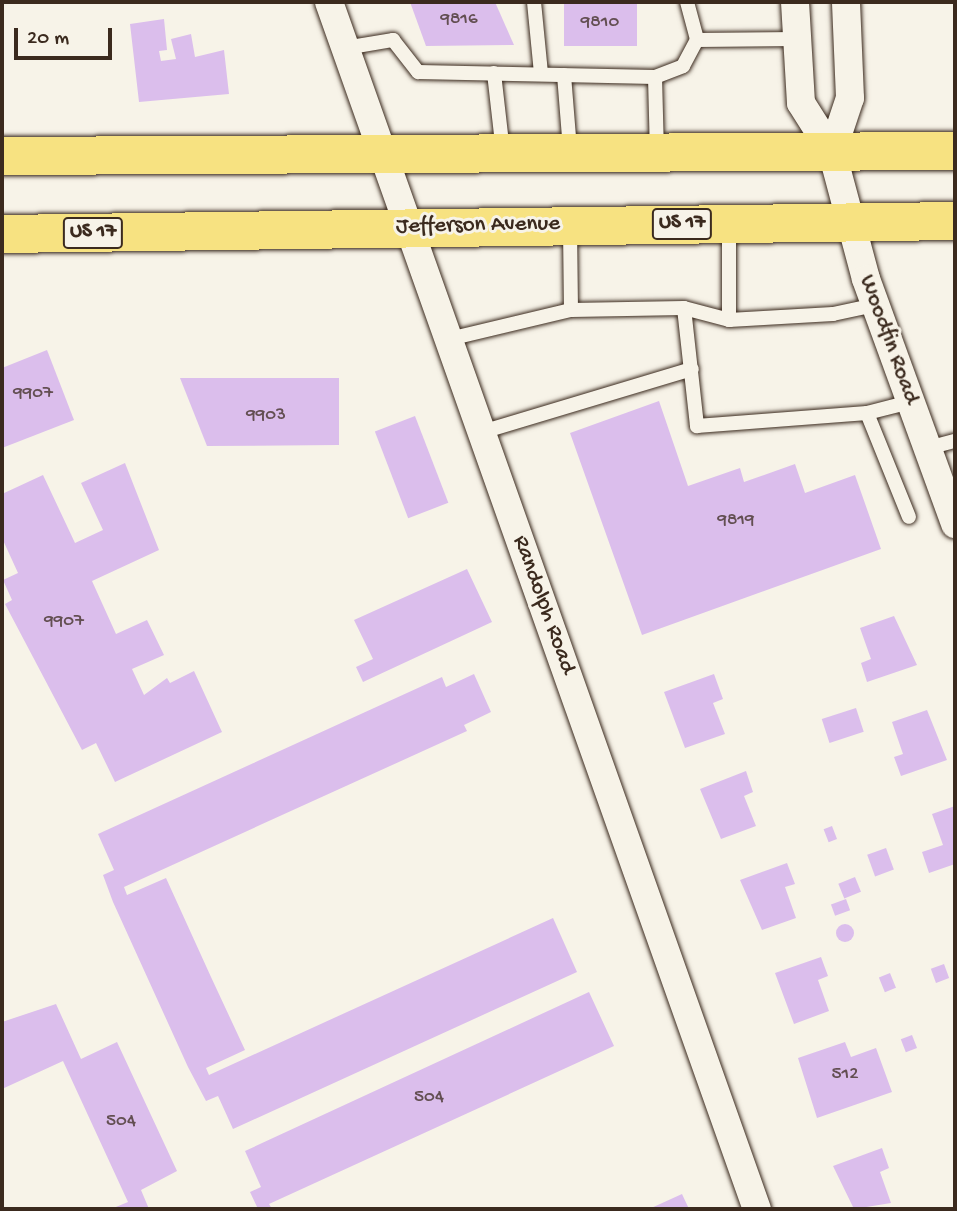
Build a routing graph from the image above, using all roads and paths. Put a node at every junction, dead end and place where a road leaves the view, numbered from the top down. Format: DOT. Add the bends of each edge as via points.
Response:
graph roads {
  1 [pos="329,2"];
  2 [pos="534,2"];
  3 [pos="687,2"];
  4 [pos="795,2"];
  5 [pos="846,2"];
  6 [pos="796,39"];
  7 [pos="697,40"];
  8 [pos="345,48"];
  9 [pos="494,73"];
  10 [pos="541,74"];
  11 [pos="564,75"];
  12 [pos="655,77"];
  13 [pos="955,151"];
  14 [pos="657,152"];
  15 [pos="832,152"];
  16 [pos="383,153"];
  17 [pos="504,153"];
  18 [pos="570,153"];
  19 [pos="2,156"];
  20 [pos="955,220"];
  21 [pos="848,221"];
  22 [pos="729,224"];
  23 [pos="570,225"];
  24 [pos="408,227"];
  25 [pos="2,234"];
  26 [pos="876,305"];
  27 [pos="684,308"];
  28 [pos="571,310"];
  29 [pos="729,320"];
  30 [pos="449,339"];
  31 [pos="692,369"];
  32 [pos="910,402"];
  33 [pos="867,413"];
  34 [pos="482,432"];
  35 [pos="955,441"];
  36 [pos="928,448"];
  37 [pos="909,517"];
  38 [pos="955,524"];
  39 [pos="757,1209"];
  1 -- 8 [label="street, Randolph Road"];
  2 -- 10 [label="lane"];
  3 -- 7 [label="lane"];
  4 -- 6 [label="street, Woodfin Road"];
  5 -- 15 [label="street" via="850,98"];
  6 -- 7 [label="lane"];
  6 -- 15 [label="street, Woodfin Road" via="801,103"];
  7 -- 12 [label="lane" via="683,66"];
  8 -- 9 [label="lane" via="393,40 418,72"];
  8 -- 16 [label="street, Randolph Road"];
  9 -- 10 [label="lane"];
  9 -- 17 [label="lane"];
  10 -- 11 [label="lane"];
  11 -- 12 [label="lane"];
  11 -- 18 [label="lane"];
  12 -- 14 [label="lane"];
  13 -- 15 [label="main road"];
  14 -- 15 [label="main road"];
  14 -- 18 [label="main road"];
  15 -- 21 [label="street, Woodfin Road"];
  16 -- 17 [label="main road"];
  16 -- 19 [label="main road"];
  16 -- 24 [label="street, Randolph Road"];
  17 -- 18 [label="main road"];
  20 -- 21 [label="main road, Jefferson Avenue / US 17"];
  21 -- 22 [label="main road, Jefferson Avenue / US 17"];
  21 -- 26 [label="street, Woodfin Road"];
  22 -- 23 [label="main road, Jefferson Avenue / US 17"];
  22 -- 29 [label="lane"];
  23 -- 24 [label="main road, Jefferson Avenue / US 17"];
  23 -- 28 [label="lane"];
  24 -- 25 [label="main road, Jefferson Avenue / US 17"];
  24 -- 30 [label="street, Randolph Road"];
  26 -- 29 [label="lane" via="833,314"];
  26 -- 32 [label="street, Woodfin Road"];
  27 -- 28 [label="lane"];
  27 -- 29 [label="lane"];
  27 -- 31 [label="lane"];
  28 -- 30 [label="lane"];
  30 -- 34 [label="street, Randolph Road"];
  31 -- 33 [label="lane" via="696,426"];
  31 -- 34 [label="lane"];
  32 -- 33 [label="lane"];
  32 -- 36 [label="street, Woodfin Road"];
  33 -- 37 [label="lane"];
  34 -- 39 [label="street, Randolph Road"];
  35 -- 36 [label="lane"];
  36 -- 38 [label="street, Woodfin Road"];
}
